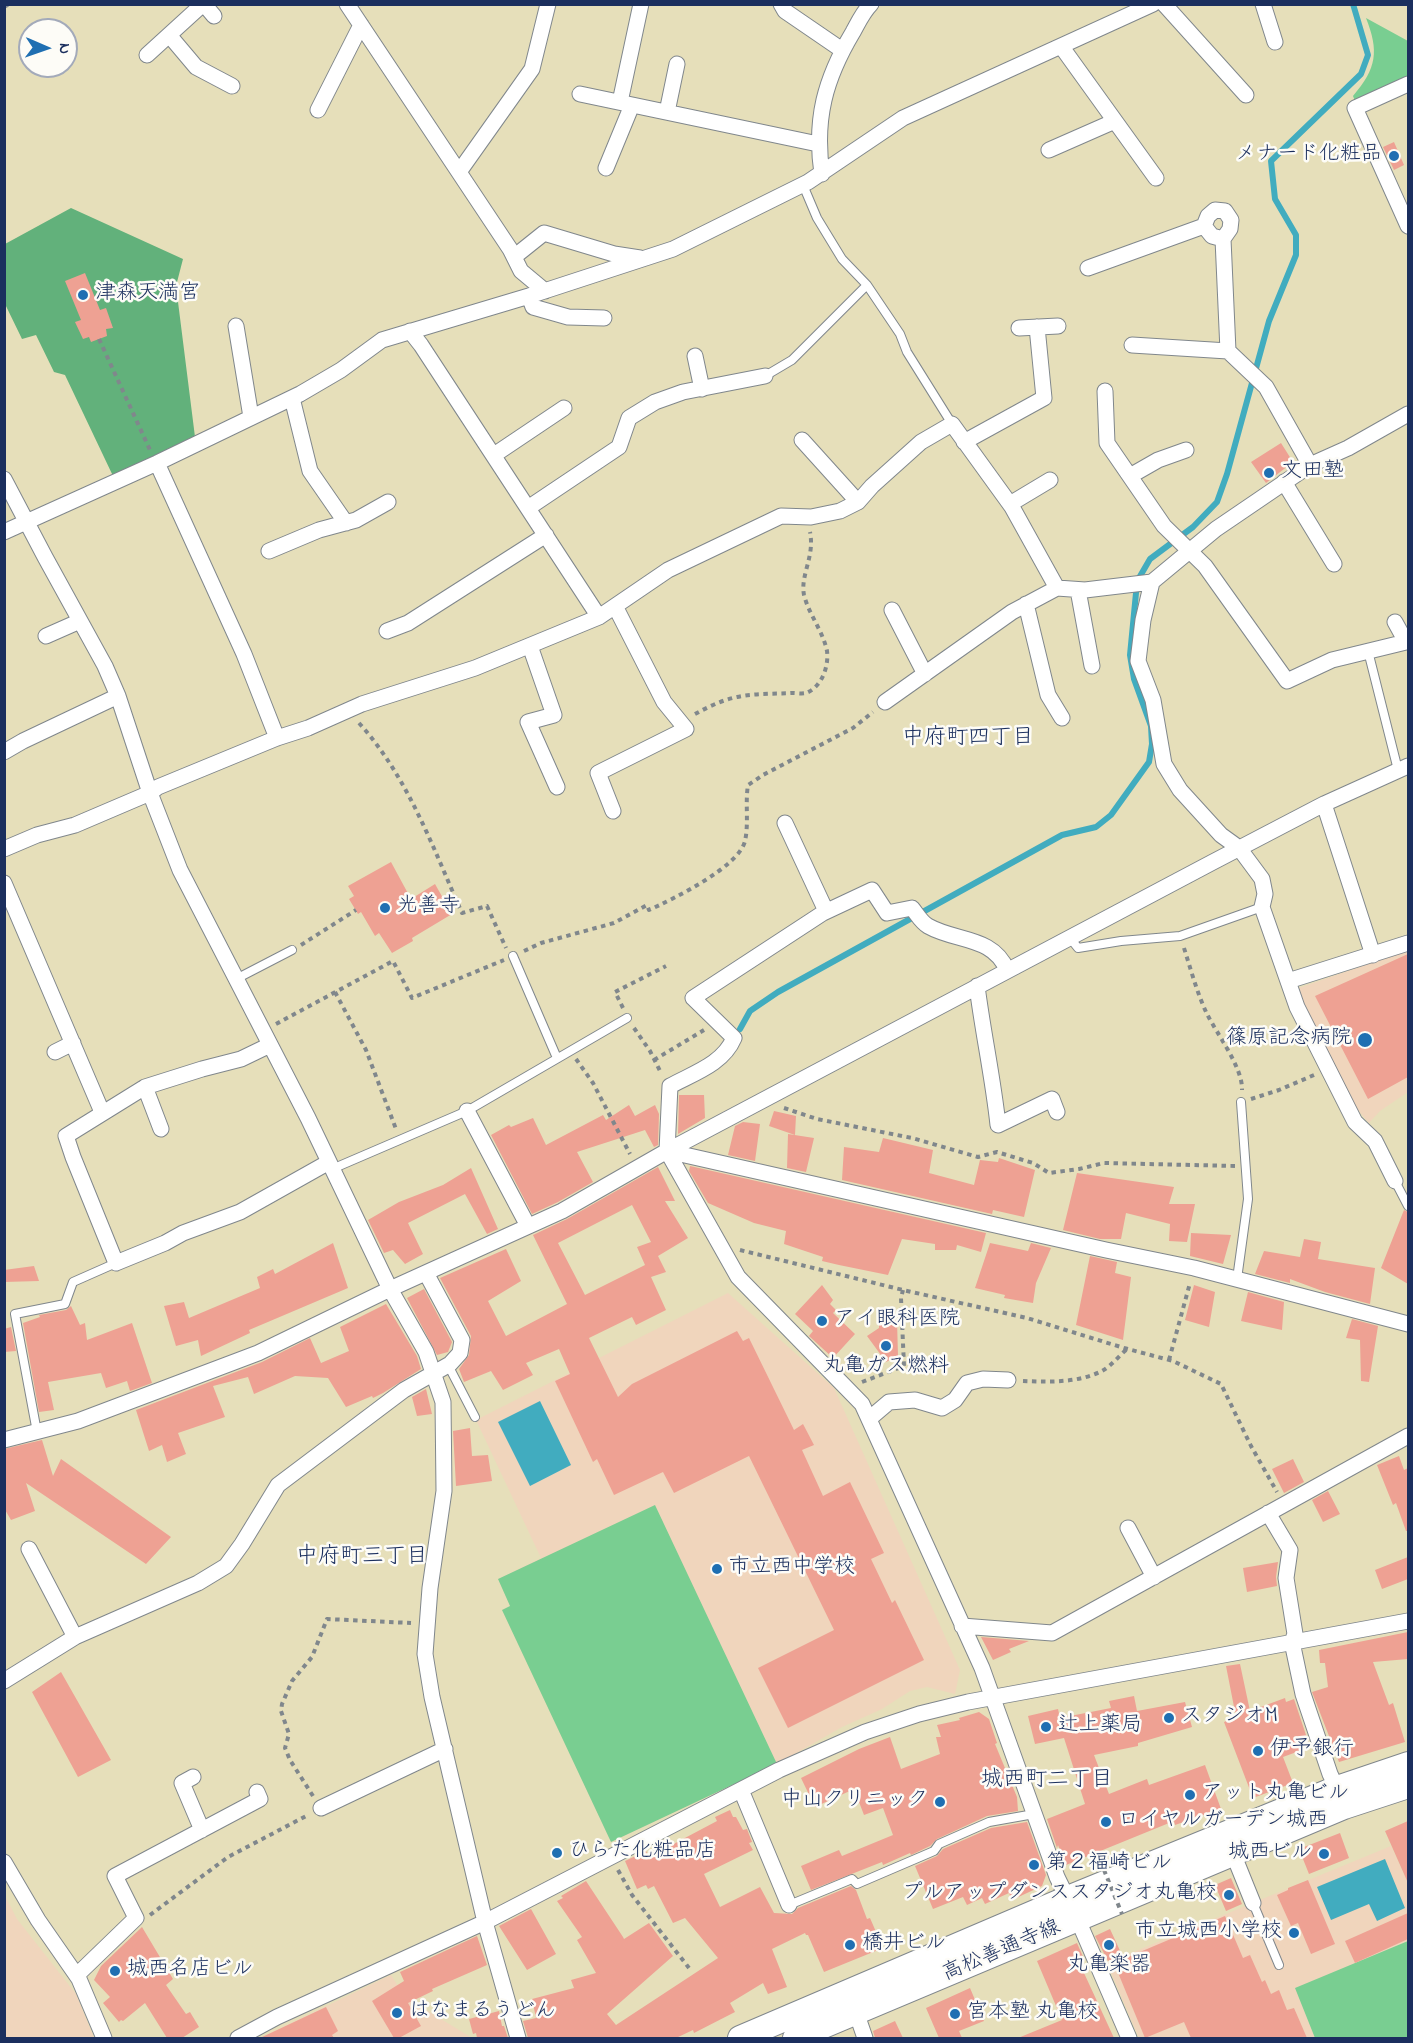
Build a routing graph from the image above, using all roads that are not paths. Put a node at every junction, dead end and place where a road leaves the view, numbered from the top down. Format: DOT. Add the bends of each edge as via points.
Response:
graph roads {
  1 [pos="346,4"];
  2 [pos="548,4"];
  3 [pos="641,4"];
  4 [pos="781,4"];
  5 [pos="1153,4"];
  6 [pos="1164,4"];
  7 [pos="1263,4"];
  8 [pos="866,6"];
  9 [pos="207,8"];
  10 [pos="1134,8"];
  11 [pos="361,25"];
  12 [pos="169,35"];
  13 [pos="1275,42"];
  14 [pos="1061,46"];
  15 [pos="842,50"];
  16 [pos="147,55"];
  17 [pos="677,64"];
  18 [pos="1408,84"];
  19 [pos="232,86"];
  20 [pos="580,94"];
  21 [pos="1246,95"];
  22 [pos="626,104"];
  23 [pos="318,110"];
  24 [pos="668,112"];
  25 [pos="1115,121"];
  26 [pos="818,144"];
  27 [pos="1049,150"];
  28 [pos="606,168"];
  29 [pos="459,172"];
  30 [pos="822,174"];
  31 [pos="1156,178"];
  32 [pos="803,184"];
  33 [pos="1204,226"];
  34 [pos="1408,226"];
  35 [pos="1223,239"];
  36 [pos="514,257"];
  37 [pos="644,259"];
  38 [pos="1088,268"];
  39 [pos="867,285"];
  40 [pos="544,291"];
  41 [pos="529,296"];
  42 [pos="604,318"];
  43 [pos="236,326"];
  44 [pos="1058,326"];
  45 [pos="1037,327"];
  46 [pos="1019,328"];
  47 [pos="410,331"];
  48 [pos="1132,345"];
  49 [pos="1228,351"];
  50 [pos="695,356"];
  51 [pos="765,376"];
  52 [pos="702,388"];
  53 [pos="1106,391"];
  54 [pos="292,398"];
  55 [pos="564,408"];
  56 [pos="1408,414"];
  57 [pos="251,417"];
  58 [pos="952,424"];
  59 [pos="802,440"];
  60 [pos="964,442"];
  61 [pos="1186,450"];
  62 [pos="494,455"];
  63 [pos="157,463"];
  64 [pos="1310,465"];
  65 [pos="1130,476"];
  66 [pos="4,479"];
  67 [pos="1050,480"];
  68 [pos="1284,482"];
  69 [pos="388,502"];
  70 [pos="858,502"];
  71 [pos="1010,504"];
  72 [pos="528,508"];
  73 [pos="27,523"];
  74 [pos="346,523"];
  75 [pos="4,532"];
  76 [pos="546,535"];
  77 [pos="1188,549"];
  78 [pos="269,551"];
  79 [pos="1334,564"];
  80 [pos="1149,583"];
  81 [pos="1057,588"];
  82 [pos="1078,590"];
  83 [pos="1026,604"];
  84 [pos="615,606"];
  85 [pos="892,610"];
  86 [pos="599,617"];
  87 [pos="80,621"];
  88 [pos="1395,622"];
  89 [pos="387,631"];
  90 [pos="46,636"];
  91 [pos="530,646"];
  92 [pos="1368,651"];
  93 [pos="1092,666"];
  94 [pos="925,674"];
  95 [pos="118,696"];
  96 [pos="885,702"];
  97 [pos="1062,718"];
  98 [pos="277,738"];
  99 [pos="4,752"];
  100 [pos="1403,768"];
  101 [pos="557,787"];
  102 [pos="150,793"];
  103 [pos="1324,804"];
  104 [pos="613,811"];
  105 [pos="785,823"];
  106 [pos="1239,848"];
  107 [pos="4,849"];
  108 [pos="4,883"];
  109 [pos="1262,907"];
  110 [pos="826,912"];
  111 [pos="1069,937"];
  112 [pos="1408,944"];
  113 [pos="51,950"];
  114 [pos="292,950"];
  115 [pos="1372,955"];
  116 [pos="36,956"];
  117 [pos="513,956"];
  118 [pos="1007,970"];
  119 [pos="236,979"];
  120 [pos="1288,981"];
  121 [pos="977,986"];
  122 [pos="627,1018"];
  123 [pos="73,1043"];
  124 [pos="270,1045"];
  125 [pos="55,1052"];
  126 [pos="557,1058"];
  127 [pos="145,1087"];
  128 [pos="1241,1102"];
  129 [pos="466,1111"];
  130 [pos="102,1112"];
  131 [pos="1057,1112"];
  132 [pos="161,1129"];
  133 [pos="667,1151"];
  134 [pos="330,1166"];
  135 [pos="1395,1181"];
  136 [pos="1408,1206"];
  137 [pos="528,1226"];
  138 [pos="116,1263"];
  139 [pos="426,1273"];
  140 [pos="1237,1279"];
  141 [pos="390,1289"];
  142 [pos="1408,1323"];
  143 [pos="448,1365"];
  144 [pos="434,1373"];
  145 [pos="1008,1380"];
  146 [pos="475,1417"];
  147 [pos="869,1419"];
  148 [pos="38,1432"];
  149 [pos="1408,1436"];
  150 [pos="4,1440"];
  151 [pos="1268,1513"];
  152 [pos="1128,1528"];
  153 [pos="29,1550"];
  154 [pos="1154,1577"];
  155 [pos="1408,1620"];
  156 [pos="962,1626"];
  157 [pos="75,1637"];
  158 [pos="1292,1642"];
  159 [pos="4,1681"];
  160 [pos="992,1699"];
  161 [pos="445,1749"];
  162 [pos="1408,1764"];
  163 [pos="193,1776"];
  164 [pos="1408,1786"];
  165 [pos="741,1790"];
  166 [pos="257,1792"];
  167 [pos="1341,1797"];
  168 [pos="321,1808"];
  169 [pos="1034,1814"];
  170 [pos="202,1830"];
  171 [pos="1229,1844"];
  172 [pos="4,1862"];
  173 [pos="1068,1898"];
  174 [pos="1253,1903"];
  175 [pos="789,1905"];
  176 [pos="1078,1920"];
  177 [pos="485,1922"];
  178 [pos="1279,1965"];
  179 [pos="77,1975"];
  180 [pos="852,2003"];
  181 [pos="104,2038"];
  182 [pos="238,2038"];
  183 [pos="518,2038"];
  184 [pos="740,2038"];
  185 [pos="795,2038"];
  186 [pos="865,2038"];
  187 [pos="1129,2038"];
  1 -- 11 [label="street"];
  2 -- 29 [label="street" via="532,69"];
  3 -- 22 [label="street"];
  4 -- 15 [label="street" via="785,11"];
  5 -- 10 [label="street"];
  6 -- 21 [label="street"];
  7 -- 13 [label="street"];
  8 -- 15 [label="street"];
  9 -- 12 [label="street"];
  10 -- 14 [label="street"];
  11 -- 23 [label="street"];
  11 -- 29 [label="street"];
  12 -- 16 [label="street"];
  12 -- 19 [label="street" via="196,67"];
  14 -- 25 [label="street"];
  14 -- 30 [label="street" via="903,118"];
  15 -- 26 [label="street" via="826,87"];
  17 -- 24 [label="street"];
  18 -- 34 [label="street" via="1355,108"];
  20 -- 22 [label="street"];
  22 -- 24 [label="street"];
  22 -- 28 [label="street"];
  24 -- 26 [label="street"];
  25 -- 27 [label="street"];
  25 -- 31 [label="street"];
  26 -- 30 [label="street"];
  29 -- 36 [label="street"];
  30 -- 32 [label="street"];
  32 -- 37 [label="street" via="673,249"];
  32 -- 39 [label="lane" via="817,218 842,259"];
  33 -- 35 [label="street" via="1212,236"];
  33 -- 35 [label="street" via="1215,210 1225,211 1231,220"];
  33 -- 38 [label="street"];
  35 -- 49 [label="street"];
  36 -- 37 [label="street" via="544,233 603,252"];
  36 -- 40 [label="street" via="521,271"];
  37 -- 40 [label="street"];
  39 -- 51 [label="lane" via="792,360"];
  39 -- 58 [label="lane"];
  40 -- 41 [label="street"];
  41 -- 42 [label="street" via="533,307 567,317"];
  41 -- 47 [label="street"];
  43 -- 57 [label="street"];
  44 -- 45 [label="street"];
  45 -- 46 [label="street"];
  45 -- 60 [label="street" via="1044,398"];
  47 -- 54 [label="street" via="382,340 342,370"];
  47 -- 62 [label="street"];
  48 -- 49 [label="street"];
  49 -- 64 [label="street" via="1263,384"];
  50 -- 52 [label="street"];
  51 -- 52 [label="street"];
  52 -- 72 [label="street" via="655,402 629,418 619,447"];
  53 -- 65 [label="street" via="1107,443"];
  54 -- 57 [label="street"];
  54 -- 74 [label="street" via="310,471"];
  55 -- 62 [label="street"];
  56 -- 64 [label="street"];
  57 -- 63 [label="street"];
  58 -- 60 [label="street"];
  58 -- 70 [label="street" via="921,442"];
  59 -- 70 [label="street"];
  60 -- 71 [label="street"];
  61 -- 65 [label="street"];
  62 -- 72 [label="street"];
  63 -- 73 [label="street"];
  63 -- 98 [label="street"];
  64 -- 68 [label="street"];
  65 -- 77 [label="street" via="1164,526"];
  66 -- 73 [label="street"];
  67 -- 71 [label="street"];
  68 -- 77 [label="street"];
  68 -- 79 [label="street"];
  69 -- 74 [label="street"];
  70 -- 84 [label="street" via="840,511 807,517 781,516 668,570"];
  71 -- 81 [label="street"];
  72 -- 76 [label="street"];
  73 -- 75 [label="street"];
  73 -- 87 [label="street"];
  74 -- 78 [label="street"];
  76 -- 86 [label="street"];
  76 -- 89 [label="street" via="408,623"];
  77 -- 80 [label="street"];
  77 -- 92 [label="street" via="1205,566 1287,681 1332,660"];
  80 -- 82 [label="street"];
  80 -- 106 [label="street" via="1138,661 1153,700 1164,764 1180,790 1221,835"];
  81 -- 82 [label="street"];
  81 -- 83 [label="street"];
  82 -- 93 [label="street"];
  83 -- 94 [label="street"];
  83 -- 97 [label="street" via="1048,695"];
  84 -- 86 [label="street"];
  84 -- 104 [label="street" via="664,702 686,729 598,773"];
  85 -- 94 [label="street"];
  86 -- 91 [label="street"];
  87 -- 90 [label="street"];
  87 -- 95 [label="street"];
  88 -- 92 [label="street" via="1406,642"];
  91 -- 98 [label="street"];
  91 -- 101 [label="street" via="554,715 528,722"];
  92 -- 100 [label="lane"];
  94 -- 96 [label="street"];
  95 -- 99 [label="street"];
  95 -- 102 [label="street"];
  98 -- 102 [label="street"];
  100 -- 103 [label="street"];
  102 -- 107 [label="street" via="75,825"];
  102 -- 119 [label="street" via="180,870"];
  103 -- 106 [label="street"];
  103 -- 115 [label="street"];
  105 -- 110 [label="street"];
  106 -- 109 [label="street" via="1262,879"];
  106 -- 111 [label="street"];
  108 -- 116 [label="street"];
  109 -- 111 [label="lane" via="1180,936 1078,948"];
  109 -- 120 [label="street"];
  110 -- 118 [label="street" via="872,890 887,913 916,914 928,926 992,949"];
  110 -- 133 [label="street" via="693,998 734,1038 729,1049 712,1065 670,1086"];
  111 -- 118 [label="street"];
  112 -- 115 [label="street"];
  113 -- 116 [label="street"];
  114 -- 119 [label="lane"];
  115 -- 120 [label="street"];
  116 -- 123 [label="street"];
  117 -- 126 [label="lane"];
  118 -- 121 [label="street"];
  119 -- 124 [label="street"];
  120 -- 135 [label="street" via="1296,1007 1355,1122 1376,1141"];
  121 -- 131 [label="street" via="998,1125 1052,1100"];
  121 -- 133 [label="street"];
  122 -- 126 [label="lane"];
  123 -- 125 [label="street"];
  123 -- 130 [label="street"];
  124 -- 127 [label="street" via="241,1059"];
  124 -- 134 [label="street"];
  126 -- 129 [label="lane"];
  127 -- 130 [label="street"];
  127 -- 132 [label="street"];
  128 -- 140 [label="lane" via="1248,1200"];
  129 -- 134 [label="lane"];
  129 -- 137 [label="street"];
  130 -- 138 [label="street" via="66,1136"];
  133 -- 137 [label="street"];
  133 -- 140 [label="street"];
  133 -- 147 [label="street" via="738,1277 862,1404"];
  134 -- 138 [label="street" via="240,1212"];
  134 -- 141 [label="street"];
  135 -- 136 [label="lane"];
  137 -- 139 [label="street"];
  138 -- 148 [label="lane" via="74,1282 64,1304 15,1314"];
  139 -- 141 [label="street"];
  139 -- 143 [label="street" via="462,1340 460,1353"];
  140 -- 142 [label="street"];
  141 -- 144 [label="street"];
  141 -- 148 [label="street" via="258,1353 78,1421"];
  143 -- 144 [label="street"];
  143 -- 146 [label="lane"];
  144 -- 157 [label="street" via="404,1390 278,1485 226,1566 198,1583"];
  144 -- 161 [label="street" via="443,1402 444,1491 425,1654"];
  145 -- 147 [label="street" via="967,1383 955,1400 942,1407 915,1400 889,1402"];
  147 -- 156 [label="street"];
  148 -- 150 [label="street"];
  149 -- 151 [label="street"];
  151 -- 154 [label="street"];
  151 -- 158 [label="street" via="1290,1550 1286,1578 1295,1634"];
  152 -- 154 [label="street"];
  153 -- 157 [label="street"];
  154 -- 156 [label="street" via="1052,1633"];
  155 -- 158 [label="street"];
  156 -- 160 [label="street"];
  157 -- 159 [label="street"];
  158 -- 160 [label="street"];
  158 -- 167 [label="street" via="1303,1694"];
  160 -- 165 [label="street" via="919,1714 865,1732"];
  160 -- 169 [label="street"];
  161 -- 168 [label="street"];
  161 -- 177 [label="street"];
  162 -- 167 [label="main road"];
  163 -- 170 [label="street" via="182,1783"];
  164 -- 167 [label="main road, 高松善通寺線"];
  165 -- 175 [label="street"];
  165 -- 177 [label="street"];
  166 -- 170 [label="street" via="260,1799"];
  167 -- 171 [label="main road, 高松善通寺線"];
  169 -- 173 [label="street"];
  169 -- 175 [label="lane" via="989,1822 857,1884 852,1879"];
  170 -- 179 [label="street" via="115,1876 136,1918"];
  171 -- 173 [label="main road"];
  171 -- 174 [label="street"];
  171 -- 176 [label="main road, 高松善通寺線"];
  172 -- 179 [label="street"];
  173 -- 176 [label="street"];
  173 -- 180 [label="main road"];
  174 -- 178 [label="lane"];
  176 -- 180 [label="main road, 高松善通寺線"];
  176 -- 187 [label="street"];
  177 -- 182 [label="street"];
  177 -- 183 [label="street"];
  179 -- 181 [label="street"];
  180 -- 184 [label="main road"];
  180 -- 185 [label="main road, 高松善通寺線"];
  180 -- 186 [label="street"];
}
